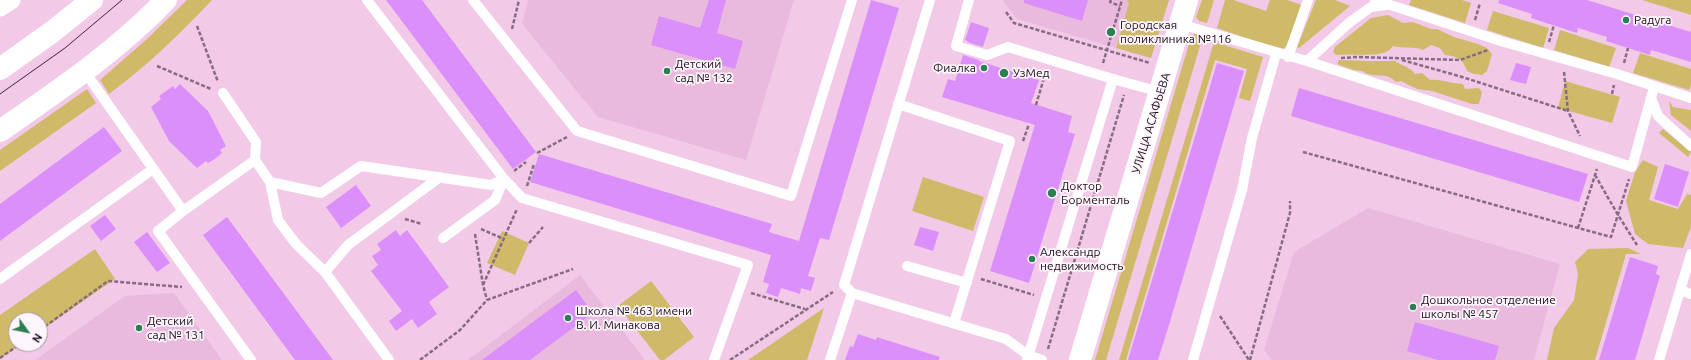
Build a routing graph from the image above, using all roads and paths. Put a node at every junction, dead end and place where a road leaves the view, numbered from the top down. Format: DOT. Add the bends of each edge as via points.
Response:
graph roads {
  1 [pos="11,0"];
  2 [pos="92,0"];
  3 [pos="166,0"];
  4 [pos="367,0"];
  5 [pos="473,0"];
  6 [pos="518,0"];
  7 [pos="852,0"];
  8 [pos="930,0"];
  9 [pos="969,0"];
  10 [pos="1111,0"];
  11 [pos="1122,0"];
  12 [pos="1187,0"];
  13 [pos="1308,0"];
  14 [pos="1374,0"];
  15 [pos="1480,3"];
  16 [pos="1387,4"];
  17 [pos="1120,6"];
  18 [pos="0,7"];
  19 [pos="1006,12"];
  20 [pos="1180,24"];
  21 [pos="197,26"];
  22 [pos="1472,32"];
  23 [pos="1504,42"];
  24 [pos="508,44"];
  25 [pos="1107,50"];
  26 [pos="1276,54"];
  27 [pos="1288,57"];
  28 [pos="1334,58"];
  29 [pos="1397,59"];
  30 [pos="1050,60"];
  31 [pos="1565,60"];
  32 [pos="1307,61"];
  33 [pos="1152,63"];
  34 [pos="157,66"];
  35 [pos="0,69"];
  36 [pos="85,72"];
  37 [pos="1099,75"];
  38 [pos="1113,79"];
  39 [pos="1128,83"];
  40 [pos="1654,87"];
  41 [pos="1160,92"];
  42 [pos="223,94"];
  43 [pos="1651,98"];
  44 [pos="1691,98"];
  45 [pos="898,104"];
  46 [pos="1036,105"];
  47 [pos="1568,110"];
  48 [pos="1029,124"];
  49 [pos="0,131"];
  50 [pos="578,132"];
  51 [pos="1691,146"];
  52 [pos="1021,148"];
  53 [pos="1303,152"];
  54 [pos="1588,152"];
  55 [pos="537,153"];
  56 [pos="1600,156"];
  57 [pos="255,160"];
  58 [pos="534,164"];
  59 [pos="1632,167"];
  60 [pos="153,169"];
  61 [pos="1595,175"];
  62 [pos="440,177"];
  63 [pos="504,179"];
  64 [pos="270,182"];
  65 [pos="522,198"];
  66 [pos="1290,201"];
  67 [pos="183,211"];
  68 [pos="1618,215"];
  69 [pos="543,227"];
  70 [pos="1578,228"];
  71 [pos="481,229"];
  72 [pos="475,234"];
  73 [pos="443,238"];
  74 [pos="504,239"];
  75 [pos="529,243"];
  76 [pos="1638,244"];
  77 [pos="1691,254"];
  78 [pos="907,266"];
  79 [pos="573,269"];
  80 [pos="325,272"];
  81 [pos="980,278"];
  82 [pos="0,279"];
  83 [pos="967,283"];
  84 [pos="483,285"];
  85 [pos="844,285"];
  86 [pos="198,288"];
  87 [pos="740,289"];
  88 [pos="1680,290"];
  89 [pos="852,293"];
  90 [pos="1032,294"];
  91 [pos="1691,294"];
  92 [pos="487,300"];
  93 [pos="1210,301"];
  94 [pos="806,309"];
  95 [pos="954,323"];
  96 [pos="48,324"];
  97 [pos="9,352"];
  98 [pos="1044,356"];
  99 [pos="0,358"];
  100 [pos="1027,358"];
  101 [pos="251,360"];
  102 [pos="389,360"];
  103 [pos="420,360"];
  104 [pos="714,360"];
  105 [pos="730,360"];
  106 [pos="830,360"];
  107 [pos="1080,360"];
  108 [pos="1193,360"];
  109 [pos="1250,360"];
  110 [pos="1659,360"];
  1 -- 18 [label="street"];
  2 -- 35 [label="street"];
  3 -- 36 [label="street"];
  4 -- 63 [label="lane"];
  5 -- 24 [label="lane"];
  6 -- 24 [label="path"];
  7 -- 50 [label="lane" via="791,196"];
  8 -- 45 [label="lane"];
  9 -- 30 [label="lane" via="956,46 987,54 1008,47"];
  10 -- 17 [label="path" via="1110,2"];
  11 -- 17 [label="path"];
  12 -- 20 [label="street, УЛИЦА АСАФЬЕВА"];
  13 -- 27 [label="lane"];
  14 -- 16 [label="lane"];
  15 -- 22 [label="path"];
  16 -- 22 [label="lane"];
  16 -- 32 [label="lane" via="1371,7 1350,22"];
  17 -- 25 [label="path"];
  19 -- 25 [label="path" via="1014,23"];
  20 -- 26 [label="lane"];
  20 -- 41 [label="street, УЛИЦА АСАФЬЕВА"];
  21 -- 42 [label="path"];
  22 -- 23 [label="lane"];
  23 -- 29 [label="path" via="1460,60"];
  23 -- 31 [label="lane"];
  24 -- 50 [label="lane"];
  25 -- 33 [label="path"];
  25 -- 37 [label="path"];
  26 -- 27 [label="lane"];
  26 -- 93 [label="lane" via="1252,138 1242,190"];
  27 -- 32 [label="lane"];
  28 -- 29 [label="path"];
  29 -- 47 [label="path"];
  30 -- 37 [label="lane"];
  30 -- 46 [label="path"];
  31 -- 40 [label="lane"];
  31 -- 47 [label="path"];
  32 -- 54 [label="lane"];
  34 -- 42 [label="path"];
  36 -- 49 [label="street"];
  36 -- 60 [label="lane"];
  37 -- 38 [label="lane"];
  38 -- 39 [label="lane"];
  38 -- 100 [label="lane"];
  39 -- 41 [label="lane"];
  39 -- 98 [label="path"];
  40 -- 43 [label="lane"];
  40 -- 44 [label="lane"];
  41 -- 107 [label="street, УЛИЦА АСАФЬЕВА"];
  42 -- 57 [label="lane" via="256,142"];
  43 -- 51 [label="lane" via="1658,116"];
  43 -- 59 [label="lane"];
  45 -- 83 [label="lane" via="1010,141"];
  45 -- 85 [label="lane"];
  47 -- 54 [label="path"];
  48 -- 52 [label="path"];
  50 -- 55 [label="path"];
  53 -- 70 [label="path"];
  54 -- 56 [label="lane"];
  56 -- 59 [label="lane"];
  56 -- 61 [label="path"];
  57 -- 64 [label="lane"];
  57 -- 67 [label="lane"];
  58 -- 65 [label="path"];
  59 -- 68 [label="path"];
  60 -- 67 [label="lane"];
  60 -- 82 [label="lane"];
  61 -- 68 [label="path"];
  61 -- 70 [label="path"];
  62 -- 63 [label="lane" via="490,185"];
  62 -- 64 [label="lane" via="361,166 321,193"];
  62 -- 80 [label="lane" via="348,245"];
  63 -- 65 [label="lane"];
  63 -- 73 [label="lane" via="495,200"];
  64 -- 80 [label="lane" via="278,220 296,244"];
  65 -- 74 [label="path"];
  65 -- 87 [label="lane" via="748,265"];
  66 -- 109 [label="path" via="1290,213"];
  67 -- 86 [label="lane" via="158,231"];
  68 -- 70 [label="path" via="1611,237"];
  68 -- 76 [label="path"];
  69 -- 75 [label="path"];
  71 -- 74 [label="path"];
  72 -- 84 [label="path"];
  74 -- 84 [label="path"];
  77 -- 88 [label="lane"];
  78 -- 83 [label="lane"];
  79 -- 92 [label="path"];
  80 -- 102 [label="lane"];
  81 -- 90 [label="path"];
  83 -- 95 [label="lane"];
  84 -- 92 [label="path"];
  85 -- 89 [label="lane"];
  85 -- 94 [label="path"];
  86 -- 96 [label="path" via="108,281"];
  86 -- 101 [label="lane"];
  87 -- 94 [label="path"];
  87 -- 104 [label="lane"];
  88 -- 91 [label="lane"];
  88 -- 110 [label="lane"];
  89 -- 95 [label="lane"];
  89 -- 106 [label="lane"];
  92 -- 103 [label="path" via="460,330"];
  93 -- 108 [label="lane"];
  93 -- 109 [label="path"];
  94 -- 105 [label="path"];
  95 -- 100 [label="lane" via="1006,339"];
  97 -- 99 [label="path"];
  98 -- 100 [label="lane"];
}
